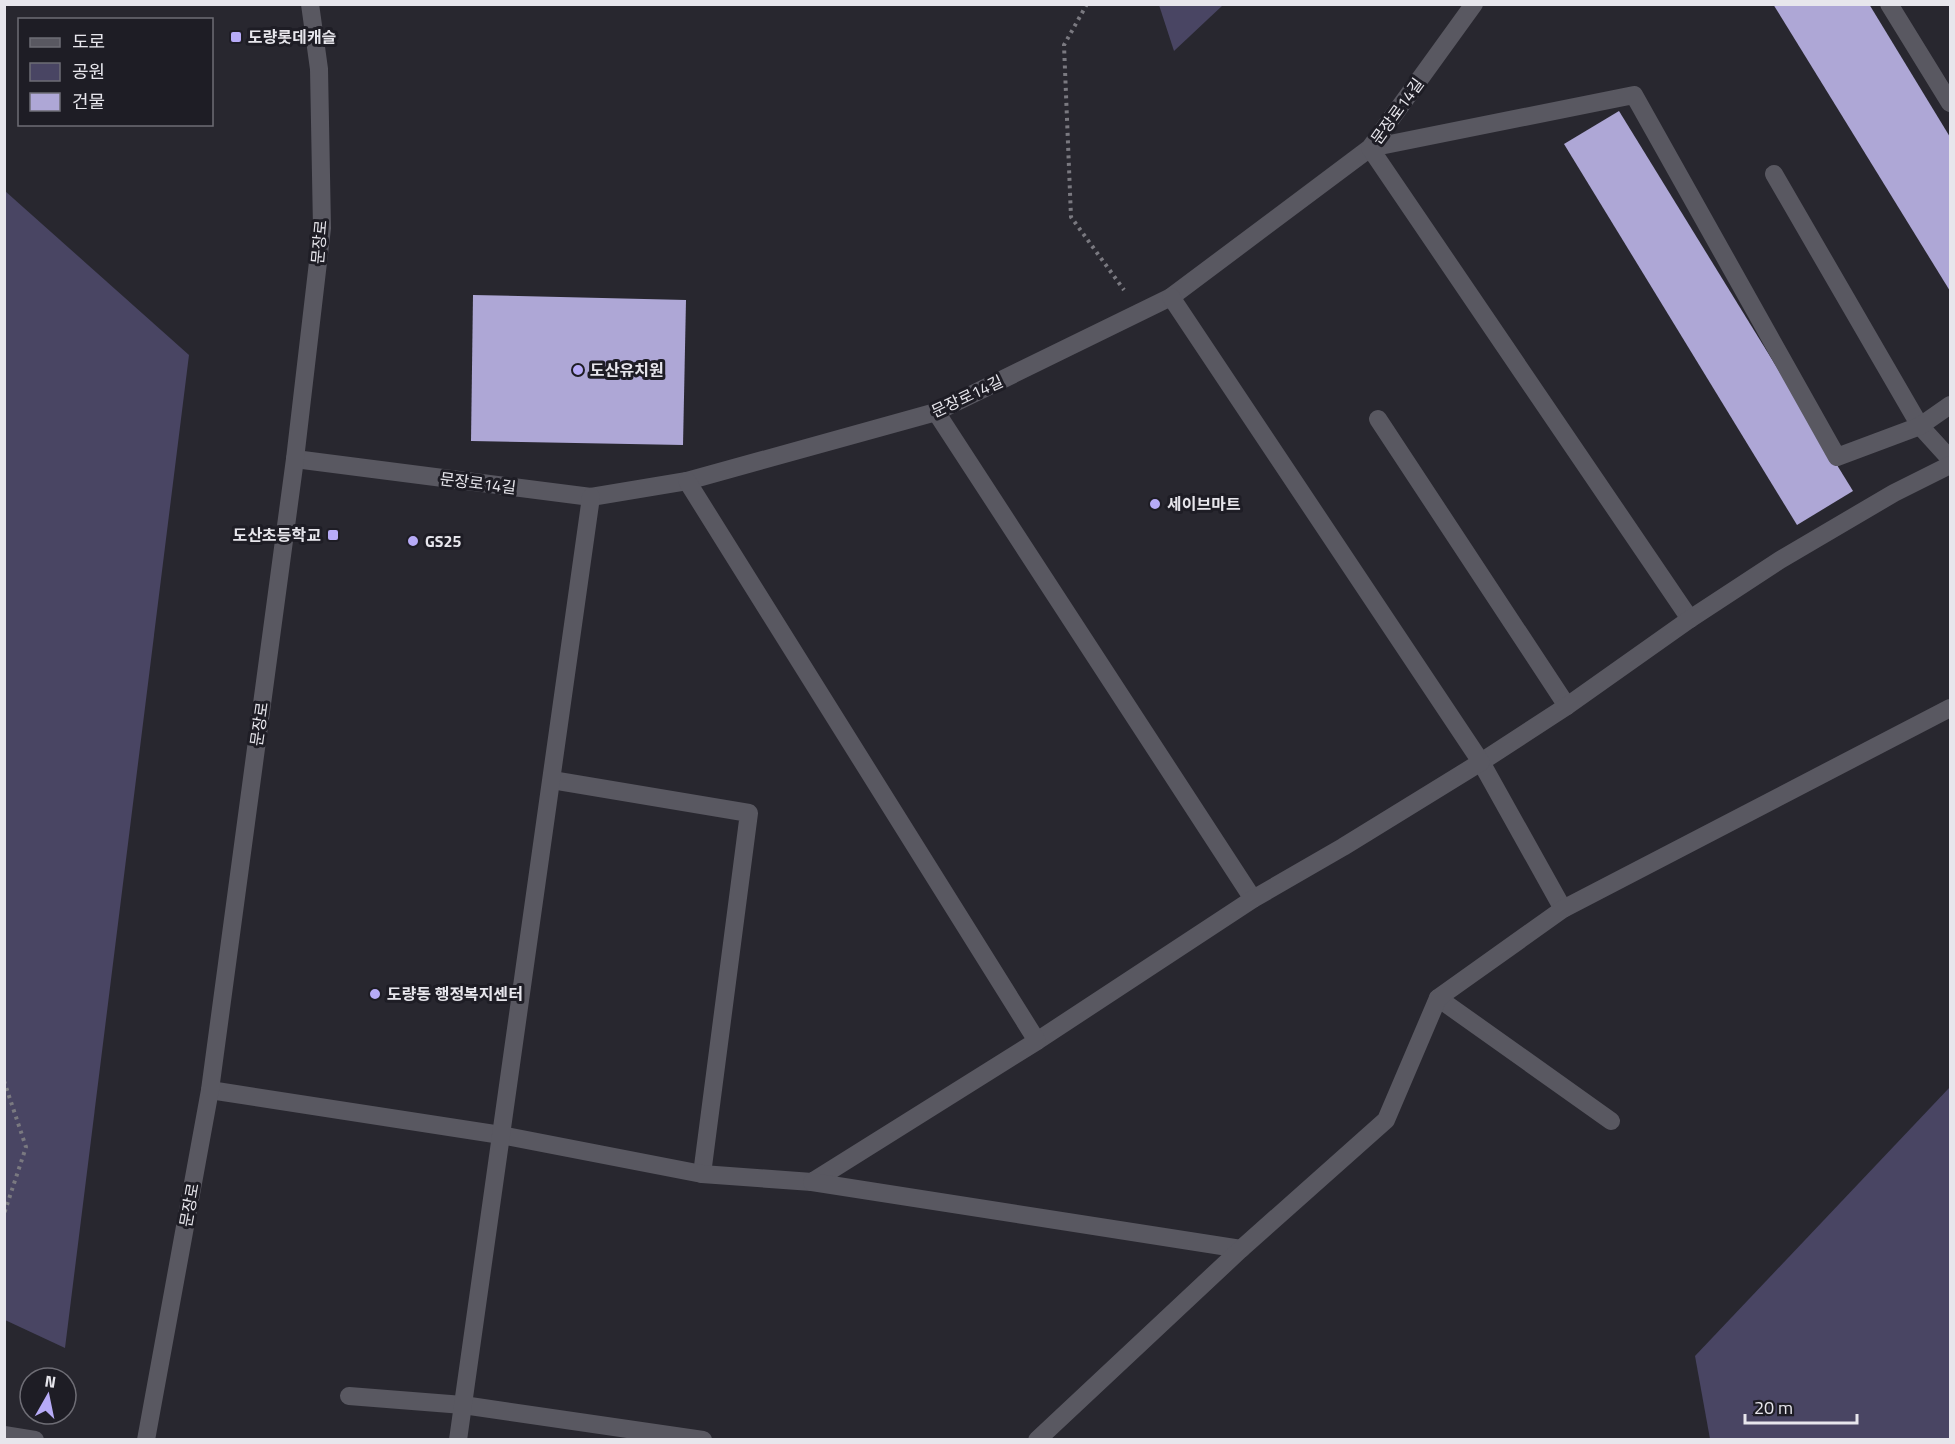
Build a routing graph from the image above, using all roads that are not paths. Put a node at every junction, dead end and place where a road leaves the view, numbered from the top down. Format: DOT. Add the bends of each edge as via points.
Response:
graph roads {
  1 [pos="310,4"];
  2 [pos="1474,4"];
  3 [pos="1889,4"];
  4 [pos="1950,104"];
  5 [pos="1370,148"];
  6 [pos="1774,174"];
  7 [pos="1171,297"];
  8 [pos="1950,405"];
  9 [pos="936,412"];
  10 [pos="1378,419"];
  11 [pos="1920,426"];
  12 [pos="295,459"];
  13 [pos="1950,459"];
  14 [pos="1950,465"];
  15 [pos="687,481"];
  16 [pos="591,497"];
  17 [pos="1690,619"];
  18 [pos="1567,706"];
  19 [pos="1950,708"];
  20 [pos="1481,762"];
  21 [pos="552,780"];
  22 [pos="1253,899"];
  23 [pos="1563,909"];
  24 [pos="1438,998"];
  25 [pos="1037,1041"];
  26 [pos="210,1090"];
  27 [pos="1611,1121"];
  28 [pos="501,1135"];
  29 [pos="702,1174"];
  30 [pos="812,1182"];
  31 [pos="1241,1249"];
  32 [pos="349,1396"];
  33 [pos="463,1405"];
  34 [pos="4,1435"];
  35 [pos="35,1440"];
  36 [pos="146,1440"];
  37 [pos="458,1440"];
  38 [pos="703,1440"];
  39 [pos="1037,1440"];
  1 -- 12 [label="street, 문장로" via="319,69 322,228"];
  2 -- 5 [label="street, 문장로14길"];
  3 -- 4 [label="street"];
  5 -- 7 [label="street, 문장로14길"];
  5 -- 11 [label="street" via="1634,94 1837,457"];
  5 -- 17 [label="street"];
  6 -- 11 [label="street"];
  7 -- 9 [label="street, 문장로14길"];
  7 -- 20 [label="street"];
  8 -- 11 [label="street"];
  9 -- 15 [label="street, 문장로14길"];
  9 -- 22 [label="street"];
  10 -- 18 [label="street"];
  11 -- 13 [label="street"];
  12 -- 16 [label="street, 문장로14길"];
  12 -- 26 [label="street, 문장로"];
  14 -- 17 [label="street" via="1780,560"];
  15 -- 16 [label="street, 문장로14길"];
  15 -- 25 [label="street"];
  16 -- 21 [label="street"];
  17 -- 18 [label="street"];
  18 -- 20 [label="street"];
  19 -- 23 [label="street"];
  20 -- 22 [label="street"];
  20 -- 23 [label="street"];
  21 -- 28 [label="street"];
  21 -- 29 [label="street" via="749,813"];
  22 -- 25 [label="street"];
  23 -- 24 [label="street"];
  24 -- 27 [label="street"];
  24 -- 31 [label="street" via="1386,1120"];
  25 -- 30 [label="street"];
  26 -- 28 [label="street"];
  26 -- 36 [label="street, 문장로"];
  28 -- 29 [label="street"];
  28 -- 33 [label="street"];
  29 -- 30 [label="street"];
  30 -- 31 [label="street"];
  31 -- 39 [label="street"];
  32 -- 33 [label="street"];
  33 -- 37 [label="street"];
  33 -- 38 [label="street"];
  34 -- 35 [label="street"];
}
